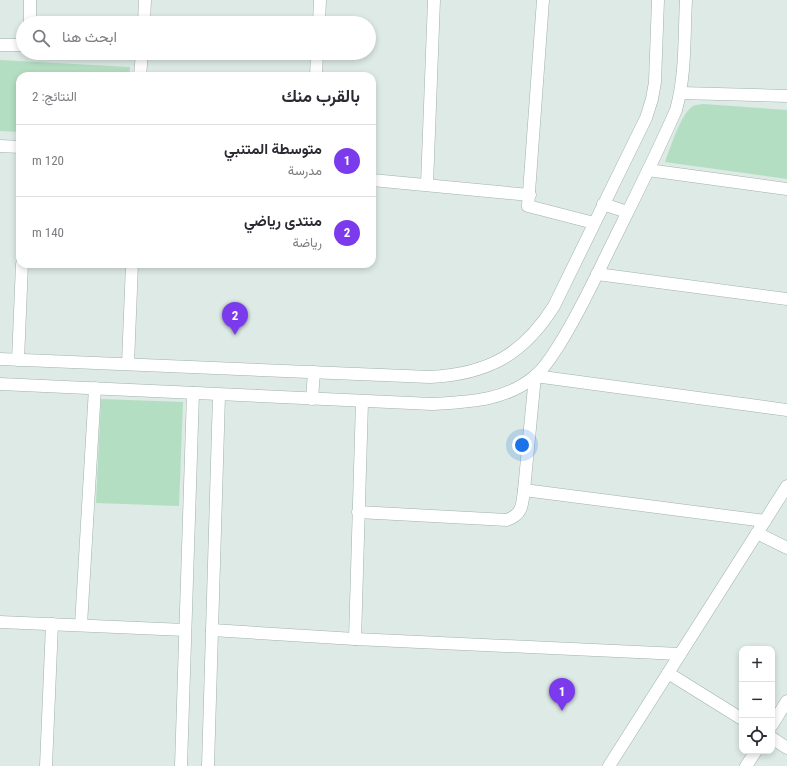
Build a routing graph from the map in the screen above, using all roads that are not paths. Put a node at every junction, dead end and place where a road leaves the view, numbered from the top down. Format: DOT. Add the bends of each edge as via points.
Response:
graph roads {
  1 [pos="30,0"];
  2 [pos="145,0"];
  3 [pos="320,0"];
  4 [pos="434,0"];
  5 [pos="543,0"];
  6 [pos="658,0"];
  7 [pos="686,0"];
  8 [pos="30,16"];
  9 [pos="144,16"];
  10 [pos="319,16"];
  11 [pos="0,45"];
  12 [pos="16,45"];
  13 [pos="141,60"];
  14 [pos="317,60"];
  15 [pos="140,72"];
  16 [pos="316,72"];
  17 [pos="681,93"];
  18 [pos="787,96"];
  19 [pos="0,146"];
  20 [pos="16,147"];
  21 [pos="648,170"];
  22 [pos="376,180"];
  23 [pos="426,185"];
  24 [pos="787,189"];
  25 [pos="530,195"];
  26 [pos="603,204"];
  27 [pos="627,212"];
  28 [pos="594,223"];
  29 [pos="22,268"];
  30 [pos="132,268"];
  31 [pos="597,274"];
  32 [pos="787,299"];
  33 [pos="0,358"];
  34 [pos="18,360"];
  35 [pos="128,363"];
  36 [pos="314,372"];
  37 [pos="535,376"];
  38 [pos="0,384"];
  39 [pos="95,388"];
  40 [pos="193,393"];
  41 [pos="219,394"];
  42 [pos="312,399"];
  43 [pos="362,402"];
  44 [pos="787,410"];
  45 [pos="787,486"];
  46 [pos="524,490"];
  47 [pos="358,512"];
  48 [pos="765,521"];
  49 [pos="757,533"];
  50 [pos="787,548"];
  51 [pos="0,622"];
  52 [pos="52,624"];
  53 [pos="81,625"];
  54 [pos="185,630"];
  55 [pos="212,630"];
  56 [pos="355,639"];
  57 [pos="680,654"];
  58 [pos="668,673"];
  59 [pos="787,701"];
  60 [pos="740,718"];
  61 [pos="775,719"];
  62 [pos="775,740"];
  63 [pos="787,748"];
  64 [pos="754,754"];
  65 [pos="46,766"];
  66 [pos="181,766"];
  67 [pos="208,766"];
  68 [pos="609,766"];
  69 [pos="746,766"];
  1 -- 8 [label="street"];
  2 -- 9 [label="street"];
  3 -- 10 [label="street"];
  4 -- 23 [label="street"];
  5 -- 25 [label="street"];
  6 -- 26 [label="street" via="652,99 646,118"];
  7 -- 17 [label="street"];
  11 -- 12 [label="street"];
  13 -- 15 [label="street"];
  14 -- 16 [label="street"];
  17 -- 18 [label="street"];
  17 -- 21 [label="street" via="676,110"];
  19 -- 20 [label="street"];
  21 -- 24 [label="street"];
  21 -- 27 [label="street"];
  22 -- 23 [label="street"];
  23 -- 25 [label="street"];
  25 -- 28 [label="street" via="528,206"];
  26 -- 27 [label="street"];
  26 -- 28 [label="street"];
  27 -- 31 [label="street"];
  28 -- 36 [label="street" via="543,324 511,354 493,364 472,372 430,377"];
  29 -- 34 [label="street"];
  30 -- 35 [label="street"];
  31 -- 32 [label="street"];
  31 -- 37 [label="street" via="567,332 553,355"];
  33 -- 34 [label="street"];
  34 -- 35 [label="street"];
  35 -- 36 [label="street"];
  36 -- 42 [label="street"];
  37 -- 43 [label="street" via="508,392 486,399 432,404"];
  37 -- 44 [label="street"];
  37 -- 46 [label="street"];
  38 -- 39 [label="street"];
  39 -- 40 [label="street"];
  39 -- 53 [label="street"];
  40 -- 41 [label="street"];
  40 -- 54 [label="street"];
  41 -- 42 [label="street"];
  41 -- 55 [label="street"];
  42 -- 43 [label="street"];
  43 -- 47 [label="street"];
  45 -- 48 [label="street"];
  46 -- 47 [label="street" via="522,509 507,520"];
  46 -- 48 [label="street"];
  47 -- 56 [label="street"];
  48 -- 49 [label="street"];
  49 -- 50 [label="street"];
  49 -- 57 [label="street"];
  51 -- 52 [label="street"];
  52 -- 53 [label="street"];
  52 -- 65 [label="street"];
  53 -- 54 [label="street"];
  54 -- 66 [label="street"];
  55 -- 56 [label="street"];
  55 -- 67 [label="street"];
  56 -- 57 [label="street"];
  57 -- 58 [label="street"];
  58 -- 60 [label="street"];
  58 -- 68 [label="street"];
  59 -- 61 [label="street"];
  62 -- 63 [label="street"];
  64 -- 69 [label="street"];
}
